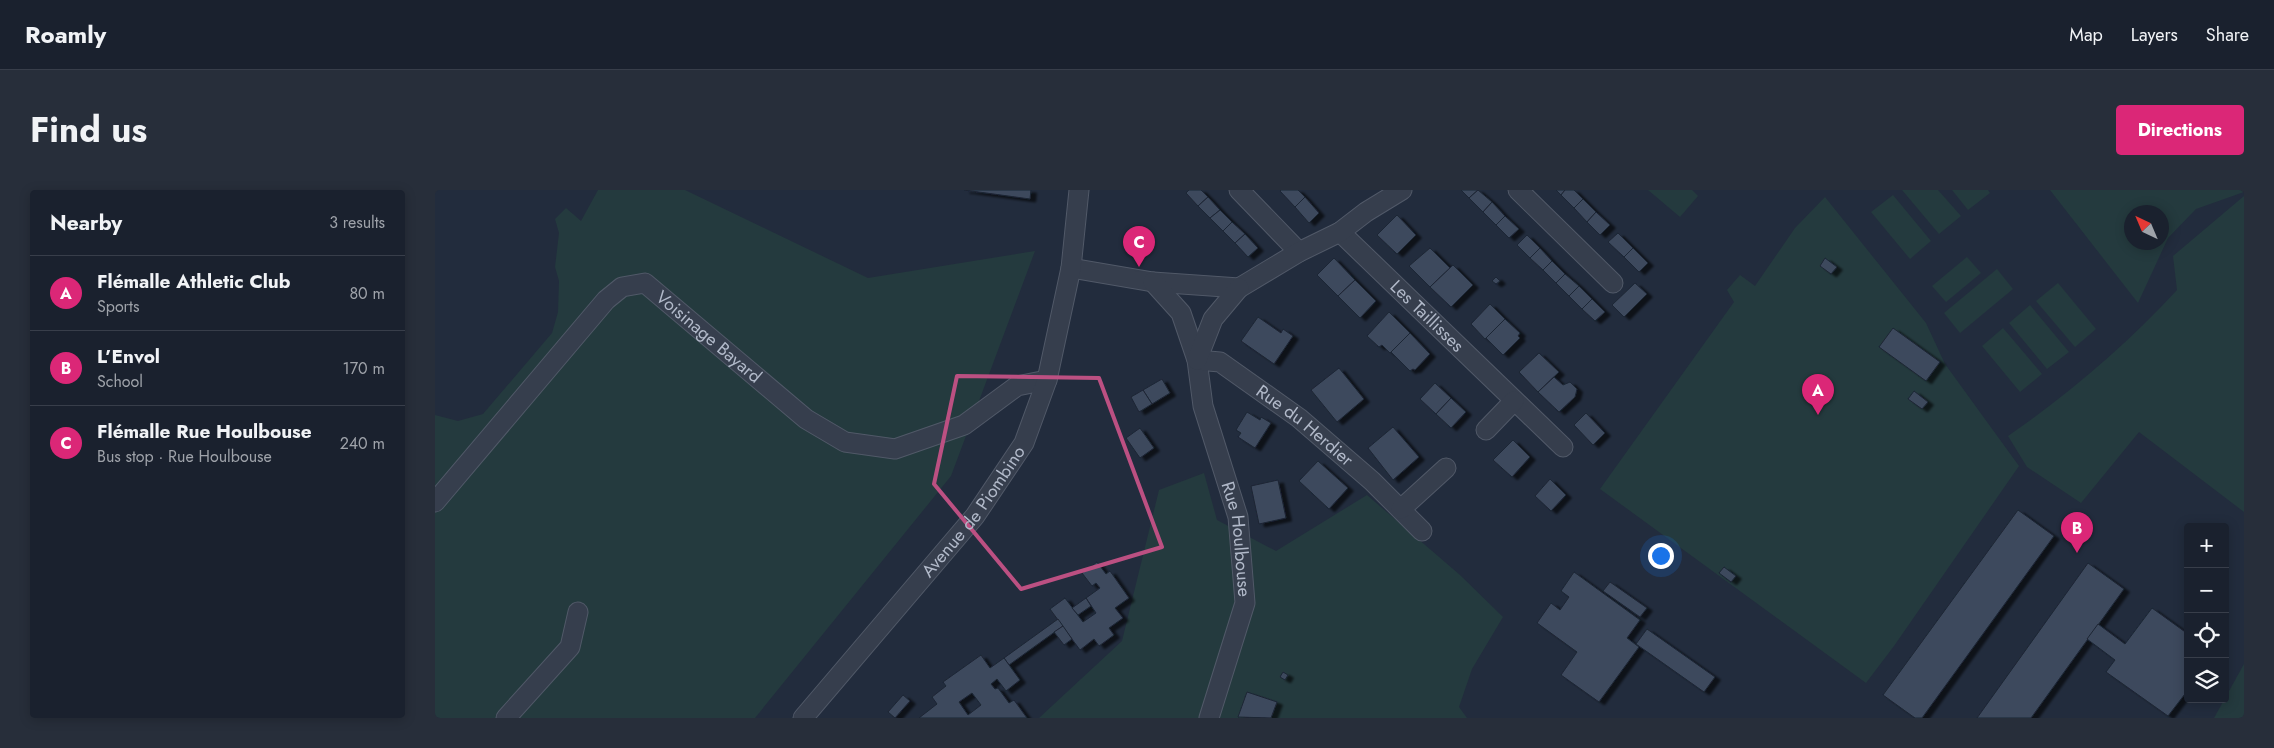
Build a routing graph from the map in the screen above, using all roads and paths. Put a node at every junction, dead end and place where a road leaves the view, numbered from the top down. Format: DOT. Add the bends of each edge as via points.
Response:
graph roads {
  1 [pos="1239,190"];
  2 [pos="1402,190"];
  3 [pos="1518,190"];
  4 [pos="1079,199"];
  5 [pos="1339,232"];
  6 [pos="1299,252"];
  7 [pos="1071,268"];
  8 [pos="1153,282"];
  9 [pos="1613,283"];
  10 [pos="1239,288"];
  11 [pos="1197,360"];
  12 [pos="1047,380"];
  13 [pos="1514,401"];
  14 [pos="1486,430"];
  15 [pos="1563,447"];
  16 [pos="1446,468"];
  17 [pos="435,502"];
  18 [pos="1401,509"];
  19 [pos="1422,531"];
  20 [pos="578,612"];
  21 [pos="506,718"];
  22 [pos="803,718"];
  23 [pos="1209,718"];
  1 -- 6 [label="street"];
  2 -- 5 [label="street, Rue Houlbouse"];
  3 -- 9 [label="street"];
  4 -- 7 [label="street"];
  5 -- 6 [label="street, Rue Houlbouse"];
  5 -- 13 [label="street, Les Taillisses"];
  6 -- 10 [label="street, Rue Houlbouse"];
  7 -- 8 [label="street"];
  7 -- 12 [label="street, Avenue de Piombino"];
  8 -- 10 [label="street"];
  8 -- 11 [label="street, Rue Houlbouse" via="1181,313"];
  10 -- 11 [label="street, Rue Houlbouse" via="1213,319"];
  11 -- 18 [label="street, Rue du Herdier" via="1220,362 1299,418"];
  11 -- 23 [label="street, Rue Houlbouse" via="1203,406 1237,516 1245,604"];
  12 -- 17 [label="street, Voisinage Bayard" via="1017,386 964,425 895,449 845,442 806,418 645,283 622,287 606,300"];
  12 -- 22 [label="street, Avenue de Piombino" via="1024,443 975,516"];
  13 -- 14 [label="street"];
  13 -- 15 [label="street, Les Taillisses"];
  16 -- 18 [label="street"];
  18 -- 19 [label="street, Rue du Herdier"];
  20 -- 21 [label="street" via="570,647"];
}
